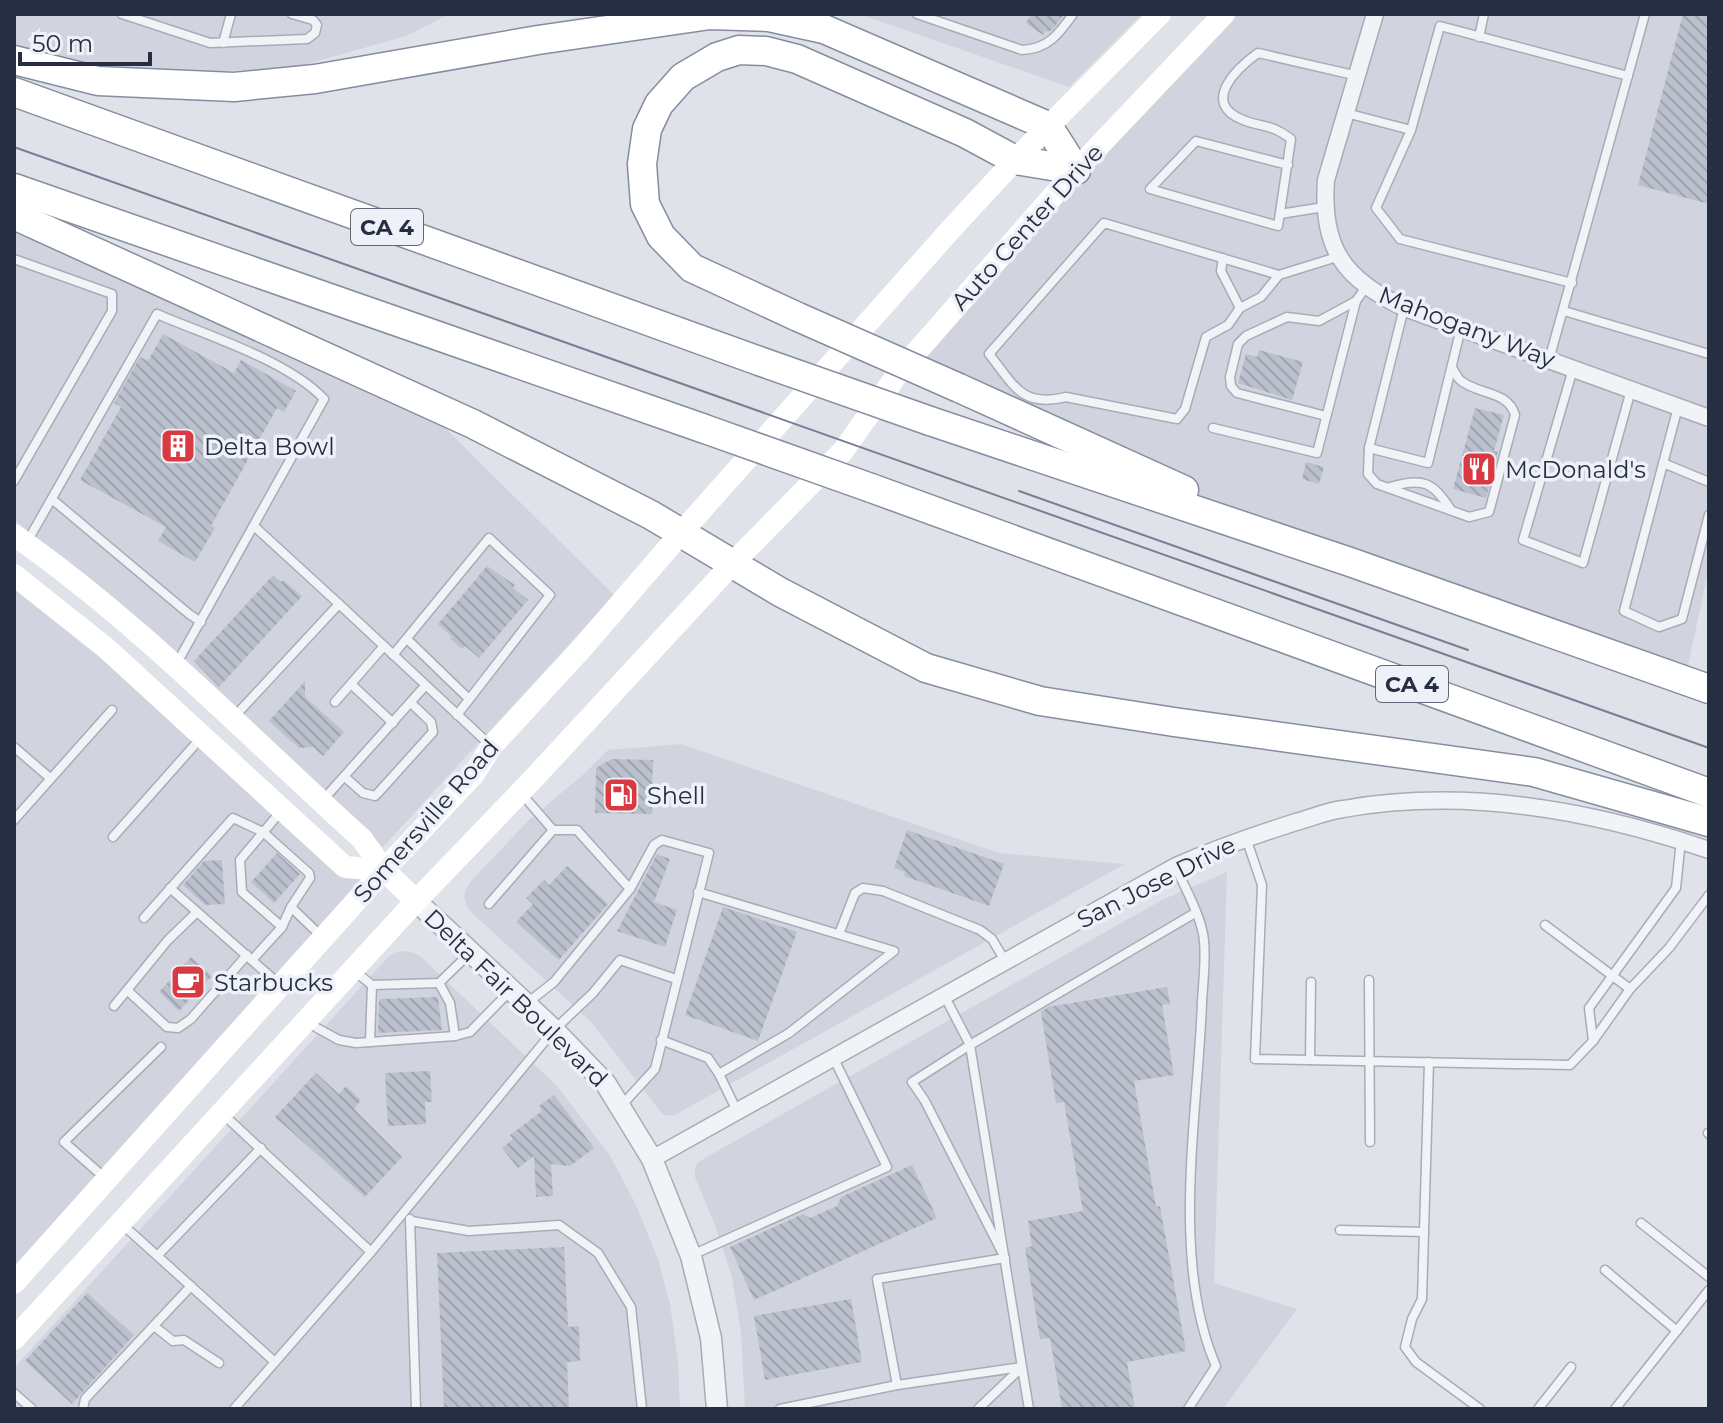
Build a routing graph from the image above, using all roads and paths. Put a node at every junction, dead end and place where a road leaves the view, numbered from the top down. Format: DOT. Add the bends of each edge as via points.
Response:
graph roads {
  1 [pos="122,14"];
  2 [pos="231,14"];
  3 [pos="292,14"];
  4 [pos="917,14"];
  5 [pos="1073,14"];
  6 [pos="1160,14"];
  7 [pos="1224,14"];
  8 [pos="1375,14"];
  9 [pos="1442,14"];
  10 [pos="1484,14"];
  11 [pos="1645,14"];
  12 [pos="1440,26"];
  13 [pos="1479,37"];
  14 [pos="223,43"];
  15 [pos="14,60"];
  16 [pos="1358,76"];
  17 [pos="1628,76"];
  18 [pos="14,92"];
  19 [pos="1346,113"];
  20 [pos="1048,126"];
  21 [pos="1411,130"];
  22 [pos="1015,160"];
  23 [pos="1288,165"];
  24 [pos="1076,170"];
  25 [pos="14,188"];
  26 [pos="1324,207"];
  27 [pos="1280,214"];
  28 [pos="14,215"];
  29 [pos="1337,257"];
  30 [pos="1223,258"];
  31 [pos="14,259"];
  32 [pos="1279,275"];
  33 [pos="1572,283"];
  34 [pos="1361,294"];
  35 [pos="1240,308"];
  36 [pos="1405,308"];
  37 [pos="1564,311"];
  38 [pos="1461,328"];
  39 [pos="1709,354"];
  40 [pos="1549,360"];
  41 [pos="1452,368"];
  42 [pos="1573,369"];
  43 [pos="1631,390"];
  44 [pos="1678,407"];
  45 [pos="1326,416"];
  46 [pos="1709,418"];
  47 [pos="1213,428"];
  48 [pos="1369,448"];
  49 [pos="843,451"];
  50 [pos="1663,463"];
  51 [pos="15,478"];
  52 [pos="1709,482"];
  53 [pos="1390,488"];
  54 [pos="53,500"];
  55 [pos="1452,510"];
  56 [pos="1709,515"];
  57 [pos="255,527"];
  58 [pos="681,533"];
  59 [pos="20,539"];
  60 [pos="1350,562"];
  61 [pos="733,563"];
  62 [pos="14,575"];
  63 [pos="339,604"];
  64 [pos="201,622"];
  65 [pos="407,639"];
  66 [pos="384,646"];
  67 [pos="157,651"];
  68 [pos="393,655"];
  69 [pos="175,667"];
  70 [pos="136,676"];
  71 [pos="351,684"];
  72 [pos="425,686"];
  73 [pos="1709,689"];
  74 [pos="469,699"];
  75 [pos="335,702"];
  76 [pos="411,703"];
  77 [pos="112,710"];
  78 [pos="457,715"];
  79 [pos="231,719"];
  80 [pos="393,723"];
  81 [pos="203,737"];
  82 [pos="14,747"];
  83 [pos="491,747"];
  84 [pos="345,777"];
  85 [pos="50,778"];
  86 [pos="521,792"];
  87 [pos="1709,793"];
  88 [pos="322,802"];
  89 [pos="283,809"];
  90 [pos="14,820"];
  91 [pos="1709,822"];
  92 [pos="553,830"];
  93 [pos="263,832"];
  94 [pos="113,837"];
  95 [pos="1246,837"];
  96 [pos="1681,840"];
  97 [pos="1709,850"];
  98 [pos="1176,866"];
  99 [pos="384,870"];
  100 [pos="170,888"];
  101 [pos="630,889"];
  102 [pos="698,892"];
  103 [pos="1709,895"];
  104 [pos="416,901"];
  105 [pos="489,904"];
  106 [pos="291,907"];
  107 [pos="197,912"];
  108 [pos="1195,913"];
  109 [pos="144,918"];
  110 [pos="1545,925"];
  111 [pos="282,927"];
  112 [pos="839,934"];
  113 [pos="323,938"];
  114 [pos="471,952"];
  115 [pos="250,958"];
  116 [pos="1005,961"];
  117 [pos="352,970"];
  118 [pos="1612,976"];
  119 [pos="676,979"];
  120 [pos="1369,980"];
  121 [pos="1311,982"];
  122 [pos="439,983"];
  123 [pos="372,985"];
  124 [pos="280,986"];
  125 [pos="1630,989"];
  126 [pos="128,991"];
  127 [pos="944,994"];
  128 [pos="518,998"];
  129 [pos="114,1006"];
  130 [pos="304,1021"];
  131 [pos="554,1030"];
  132 [pos="455,1036"];
  133 [pos="661,1040"];
  134 [pos="1593,1041"];
  135 [pos="370,1042"];
  136 [pos="970,1045"];
  137 [pos="161,1047"];
  138 [pos="833,1057"];
  139 [pos="1310,1060"];
  140 [pos="1370,1061"];
  141 [pos="1429,1062"];
  142 [pos="719,1074"];
  143 [pos="621,1106"];
  144 [pos="220,1111"];
  145 [pos="737,1111"];
  146 [pos="1370,1142"];
  147 [pos="261,1148"];
  148 [pos="652,1159"];
  149 [pos="106,1180"];
  150 [pos="409,1206"];
  151 [pos="411,1221"];
  152 [pos="120,1222"];
  153 [pos="1641,1223"];
  154 [pos="1340,1230"];
  155 [pos="1424,1232"];
  156 [pos="371,1252"];
  157 [pos="158,1255"];
  158 [pos="691,1256"];
  159 [pos="1005,1258"];
  160 [pos="1605,1270"];
  161 [pos="1709,1277"];
  162 [pos="14,1283"];
  163 [pos="191,1286"];
  164 [pos="1709,1290"];
  165 [pos="154,1326"];
  166 [pos="1677,1331"];
  167 [pos="14,1339"];
  168 [pos="275,1362"];
  169 [pos="219,1363"];
  170 [pos="1022,1367"];
  171 [pos="1571,1367"];
  172 [pos="897,1385"];
  173 [pos="14,1393"];
  174 [pos="780,1408"];
  175 [pos="32,1409"];
  176 [pos="83,1409"];
  177 [pos="234,1409"];
  178 [pos="416,1409"];
  179 [pos="642,1409"];
  180 [pos="717,1409"];
  181 [pos="978,1409"];
  182 [pos="1029,1409"];
  183 [pos="1188,1409"];
  184 [pos="1480,1409"];
  185 [pos="1538,1409"];
  186 [pos="1615,1409"];
  1 -- 14 [label="lane"];
  2 -- 14 [label="lane"];
  3 -- 14 [label="lane" via="313,20 315,33 307,39"];
  4 -- 5 [label="lane" via="1022,50 1053,40"];
  6 -- 20 [label="main road"];
  7 -- 24 [label="main road, Auto Center Drive"];
  8 -- 16 [label="street, Mahogany Way"];
  9 -- 12 [label="lane"];
  10 -- 13 [label="lane"];
  11 -- 17 [label="lane"];
  12 -- 13 [label="lane"];
  12 -- 21 [label="lane"];
  13 -- 17 [label="lane"];
  15 -- 20 [label="highway" via="98,81 234,87 315,79 710,15 769,17 824,29"];
  16 -- 19 [label="street, Mahogany Way"];
  16 -- 23 [label="lane" via="1258,53 1238,67 1226,84 1223,99 1228,111 1291,139"];
  17 -- 33 [label="lane"];
  18 -- 60 [label="highway, CA 4, bridge" via="759,361"];
  19 -- 21 [label="lane"];
  19 -- 26 [label="street, Mahogany Way" via="1326,180"];
  20 -- 22 [label="main road"];
  20 -- 24 [label="highway"];
  21 -- 33 [label="lane" via="1376,208 1400,239"];
  22 -- 24 [label="highway"];
  22 -- 58 [label="main road, Somersville Road"];
  22 -- 60 [label="highway, bridge" via="797,59 739,50 683,77 659,104 647,129 642,164 645,204 661,236 692,268"];
  23 -- 27 [label="lane"];
  23 -- 27 [label="lane" via="1196,141 1150,189 1278,226"];
  24 -- 49 [label="main road, Auto Center Drive" via="899,372"];
  25 -- 87 [label="highway, CA 4, bridge" via="871,488"];
  26 -- 27 [label="lane"];
  26 -- 29 [label="street, Mahogany Way"];
  28 -- 58 [label="highway" via="473,424"];
  29 -- 32 [label="lane"];
  29 -- 34 [label="street, Mahogany Way"];
  30 -- 32 [label="lane"];
  30 -- 35 [label="lane" via="1221,271"];
  30 -- 35 [label="lane" via="1104,223 989,354 1022,395 1048,402 1066,397 1177,419 1185,409 1206,337 1228,325"];
  31 -- 51 [label="lane" via="112,294 112,311"];
  32 -- 35 [label="lane" via="1261,297"];
  33 -- 37 [label="lane"];
  34 -- 36 [label="street, Mahogany Way"];
  34 -- 45 [label="lane"];
  34 -- 45 [label="lane" via="1319,321 1287,317 1238,344 1230,377 1237,393"];
  36 -- 38 [label="street, Mahogany Way"];
  36 -- 48 [label="lane"];
  37 -- 39 [label="lane"];
  37 -- 40 [label="lane"];
  38 -- 40 [label="street, Mahogany Way"];
  38 -- 41 [label="lane"];
  40 -- 42 [label="street, Mahogany Way"];
  41 -- 48 [label="lane" via="1428,463"];
  41 -- 55 [label="lane" via="1461,380 1513,405 1515,415 1489,512 1469,517"];
  42 -- 43 [label="street, Mahogany Way"];
  42 -- 43 [label="lane" via="1523,540 1583,563"];
  43 -- 44 [label="street, Mahogany Way"];
  44 -- 46 [label="street, Mahogany Way"];
  44 -- 50 [label="lane"];
  45 -- 47 [label="lane" via="1317,453"];
  48 -- 53 [label="lane" via="1368,474"];
  49 -- 61 [label="main road, Somersville Road"];
  50 -- 52 [label="lane"];
  50 -- 56 [label="lane" via="1624,611 1659,627 1682,619"];
  53 -- 55 [label="lane"];
  53 -- 55 [label="lane" via="1410,481 1426,483"];
  54 -- 57 [label="lane" via="157,314 274,364 309,383 324,399"];
  54 -- 59 [label="lane"];
  54 -- 64 [label="lane"];
  57 -- 63 [label="lane"];
  57 -- 64 [label="lane"];
  58 -- 61 [label="highway"];
  58 -- 83 [label="main road, Somersville Road"];
  59 -- 67 [label="main road, Delta Fair Boulevard"];
  60 -- 73 [label="highway, CA 4"];
  61 -- 86 [label="main road, Somersville Road"];
  61 -- 91 [label="highway" via="926,668 1040,701 1534,772"];
  62 -- 70 [label="main road"];
  63 -- 66 [label="lane"];
  63 -- 79 [label="lane"];
  64 -- 69 [label="lane"];
  65 -- 68 [label="lane"];
  65 -- 74 [label="lane"];
  65 -- 74 [label="lane" via="489,538 550,595"];
  66 -- 68 [label="lane"];
  66 -- 71 [label="lane"];
  67 -- 69 [label="main road, Delta Fair Boulevard"];
  67 -- 70 [label="main road"];
  68 -- 72 [label="lane"];
  69 -- 79 [label="main road, Delta Fair Boulevard"];
  70 -- 81 [label="main road"];
  71 -- 75 [label="lane"];
  71 -- 80 [label="lane"];
  72 -- 76 [label="lane"];
  72 -- 78 [label="lane"];
  74 -- 78 [label="lane"];
  76 -- 80 [label="lane"];
  76 -- 84 [label="lane" via="431,722 433,732 378,793 359,791"];
  77 -- 85 [label="lane"];
  78 -- 83 [label="lane"];
  79 -- 88 [label="main road, Delta Fair Boulevard"];
  80 -- 84 [label="lane"];
  81 -- 89 [label="main road"];
  81 -- 94 [label="lane"];
  82 -- 85 [label="lane"];
  83 -- 99 [label="main road, Somersville Road" via="474,774"];
  84 -- 88 [label="lane"];
  85 -- 90 [label="lane"];
  86 -- 92 [label="lane"];
  86 -- 104 [label="main road, Somersville Road"];
  88 -- 99 [label="main road, Delta Fair Boulevard" via="362,839"];
  89 -- 93 [label="lane"];
  89 -- 99 [label="main road" via="345,867"];
  92 -- 101 [label="lane" via="577,830"];
  92 -- 105 [label="lane"];
  93 -- 100 [label="lane" via="233,818"];
  93 -- 106 [label="lane" via="310,875"];
  93 -- 111 [label="lane" via="240,860 242,892"];
  95 -- 96 [label="street, San Jose Drive" via="1341,809 1408,800 1476,800 1543,807"];
  95 -- 98 [label="street, San Jose Drive"];
  95 -- 139 [label="lane" via="1262,885 1255,1059"];
  96 -- 97 [label="street, San Jose Drive"];
  96 -- 118 [label="lane" via="1676,888"];
  98 -- 108 [label="lane"];
  98 -- 116 [label="street, San Jose Drive"];
  99 -- 104 [label="main road, Delta Fair Boulevard"];
  99 -- 113 [label="main road, Somersville Road"];
  100 -- 107 [label="lane"];
  100 -- 109 [label="lane"];
  101 -- 102 [label="lane" via="662,840 709,853"];
  101 -- 128 [label="lane" via="554,982"];
  102 -- 112 [label="lane"];
  102 -- 119 [label="lane"];
  103 -- 125 [label="lane"];
  104 -- 114 [label="street, Delta Fair Boulevard"];
  104 -- 117 [label="main road, Somersville Road"];
  106 -- 111 [label="lane"];
  106 -- 113 [label="lane"];
  107 -- 115 [label="lane"];
  107 -- 126 [label="lane"];
  108 -- 136 [label="lane"];
  108 -- 183 [label="lane" via="1204,939 1191,1257 1216,1366"];
  110 -- 118 [label="lane"];
  111 -- 115 [label="lane"];
  112 -- 116 [label="lane" via="855,893 863,888 883,891 980,930"];
  112 -- 142 [label="lane" via="894,951 789,1033"];
  113 -- 124 [label="main road, Somersville Road"];
  114 -- 122 [label="lane"];
  114 -- 128 [label="street, Delta Fair Boulevard"];
  115 -- 124 [label="lane"];
  115 -- 126 [label="lane" via="178,1028 167,1027"];
  116 -- 127 [label="street, San Jose Drive"];
  117 -- 123 [label="lane"];
  117 -- 130 [label="main road, Somersville Road"];
  118 -- 125 [label="lane"];
  118 -- 134 [label="lane" via="1589,1008"];
  119 -- 131 [label="lane" via="620,960"];
  119 -- 133 [label="lane"];
  120 -- 140 [label="lane"];
  121 -- 139 [label="lane"];
  122 -- 123 [label="lane"];
  122 -- 132 [label="lane" via="450,1003"];
  123 -- 135 [label="lane"];
  124 -- 149 [label="main road, Somersville Road"];
  125 -- 134 [label="lane"];
  126 -- 129 [label="lane"];
  127 -- 136 [label="lane"];
  127 -- 138 [label="street, San Jose Drive"];
  128 -- 131 [label="street, Delta Fair Boulevard"];
  128 -- 132 [label="lane" via="470,1032"];
  130 -- 135 [label="lane" via="339,1040"];
  130 -- 144 [label="main road, Somersville Road"];
  131 -- 143 [label="street, Delta Fair Boulevard"];
  131 -- 150 [label="lane"];
  132 -- 135 [label="lane"];
  133 -- 142 [label="lane" via="708,1058"];
  133 -- 143 [label="lane" via="655,1069"];
  134 -- 141 [label="lane" via="1570,1065"];
  136 -- 159 [label="lane"];
  136 -- 159 [label="lane" via="912,1082"];
  137 -- 149 [label="lane" via="64,1142"];
  138 -- 145 [label="street, San Jose Drive"];
  138 -- 158 [label="lane" via="887,1167"];
  139 -- 140 [label="lane"];
  140 -- 141 [label="lane"];
  140 -- 146 [label="lane"];
  141 -- 155 [label="lane"];
  142 -- 145 [label="lane"];
  143 -- 148 [label="street, Delta Fair Boulevard"];
  144 -- 147 [label="lane"];
  144 -- 152 [label="main road, Somersville Road"];
  145 -- 148 [label="street, San Jose Drive"];
  147 -- 156 [label="lane"];
  147 -- 157 [label="lane"];
  148 -- 158 [label="street, Delta Fair Boulevard"];
  149 -- 162 [label="main road, Somersville Road"];
  150 -- 151 [label="lane"];
  150 -- 156 [label="lane"];
  151 -- 178 [label="lane"];
  151 -- 179 [label="lane" via="469,1231 559,1225 598,1253 631,1307"];
  152 -- 157 [label="lane"];
  152 -- 167 [label="main road, Somersville Road"];
  153 -- 161 [label="lane"];
  154 -- 155 [label="lane"];
  155 -- 184 [label="lane" via="1422,1299 1405,1347 1416,1362"];
  156 -- 168 [label="lane"];
  157 -- 163 [label="lane"];
  158 -- 180 [label="street, Delta Fair Boulevard" via="711,1338"];
  159 -- 170 [label="lane"];
  159 -- 172 [label="lane" via="877,1279"];
  160 -- 166 [label="lane"];
  163 -- 165 [label="lane"];
  163 -- 168 [label="lane"];
  164 -- 166 [label="lane"];
  165 -- 169 [label="lane"];
  165 -- 176 [label="lane" via="85,1399"];
  166 -- 186 [label="lane"];
  168 -- 177 [label="lane"];
  170 -- 172 [label="lane"];
  170 -- 181 [label="lane"];
  170 -- 182 [label="lane"];
  171 -- 185 [label="lane"];
  172 -- 174 [label="lane"];
  173 -- 175 [label="lane"];
}
